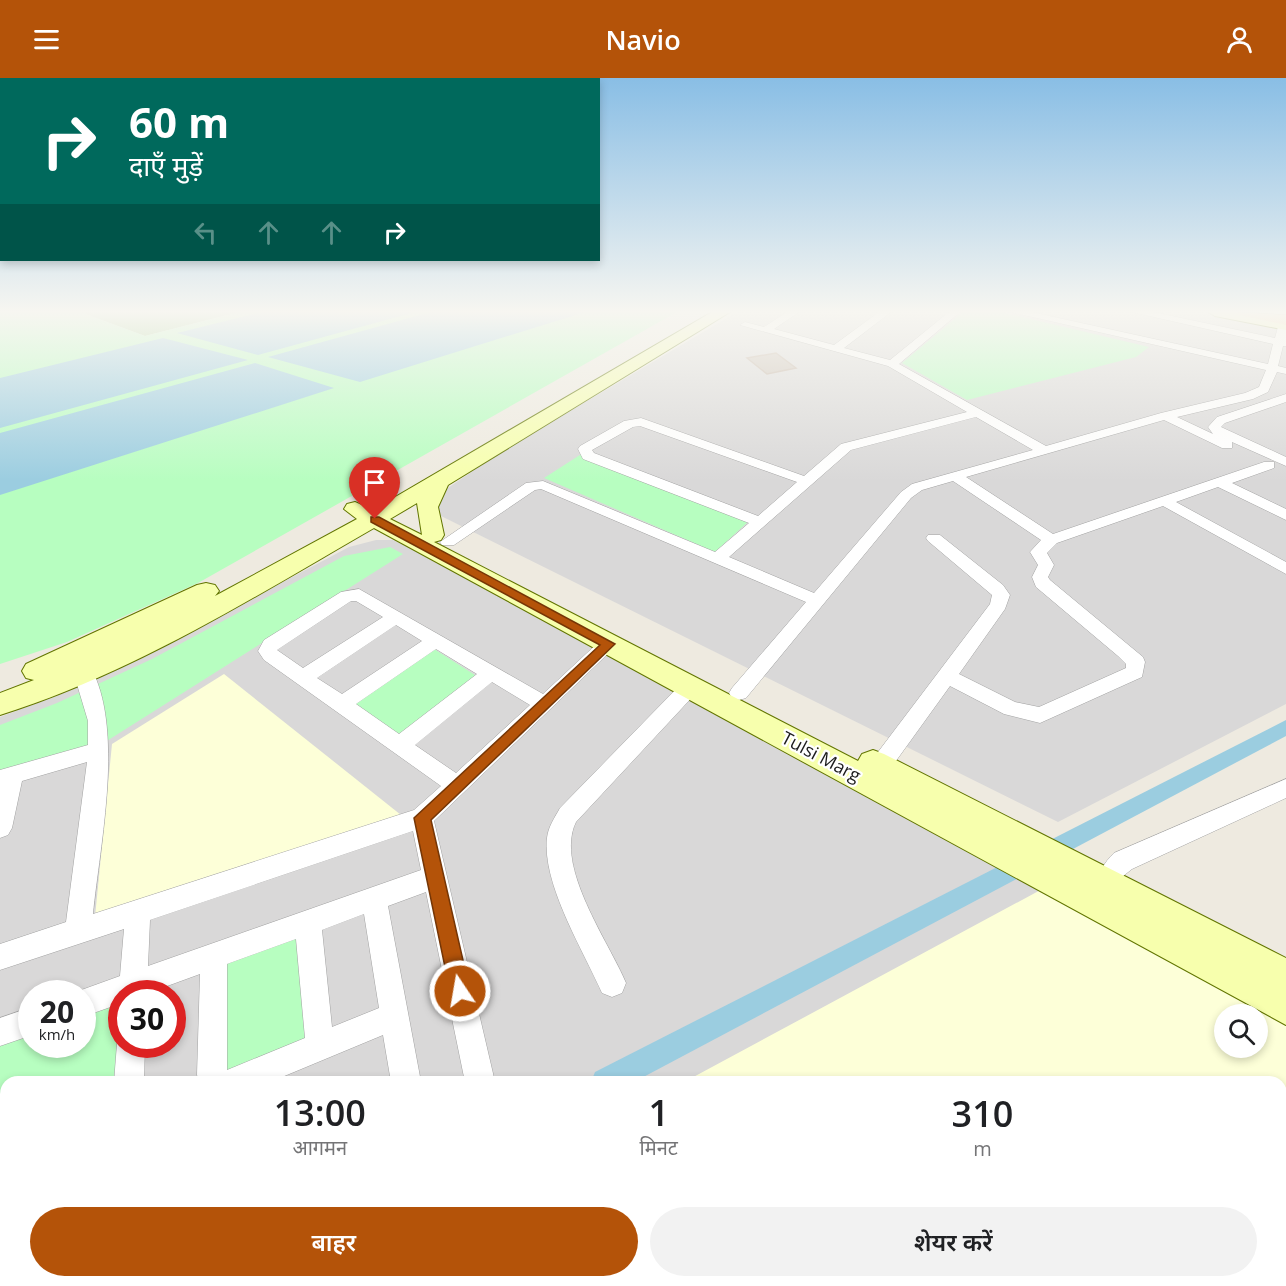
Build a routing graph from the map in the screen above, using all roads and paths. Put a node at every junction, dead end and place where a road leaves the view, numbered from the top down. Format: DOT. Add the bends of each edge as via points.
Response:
graph roads {
  1 [pos="603,368"];
  2 [pos="629,368"];
  3 [pos="900,368"];
  4 [pos="1280,370"];
  5 [pos="1249,396"];
  6 [pos="1286,398"];
  7 [pos="1269,404"];
  8 [pos="978,413"];
  9 [pos="1165,416"];
  10 [pos="1045,451"];
  11 [pos="1286,462"];
  12 [pos="1269,465"];
  13 [pos="1286,473"];
  14 [pos="955,476"];
  15 [pos="806,481"];
  16 [pos="439,482"];
  17 [pos="1220,482"];
  18 [pos="1164,501"];
  19 [pos="371,510"];
  20 [pos="1286,515"];
  21 [pos="758,521"];
  22 [pos="934,538"];
  23 [pos="431,539"];
  24 [pos="1051,540"];
  25 [pos="324,548"];
  26 [pos="718,558"];
  27 [pos="1286,569"];
  28 [pos="818,601"];
  29 [pos="395,617"];
  30 [pos="435,640"];
  31 [pos="609,644"];
  32 [pos="83,671"];
  33 [pos="491,673"];
  34 [pos="946,676"];
  35 [pos="304,677"];
  36 [pos="0,684"];
  37 [pos="690,687"];
  38 [pos="739,693"];
  39 [pos="0,704"];
  40 [pos="342,704"];
  41 [pos="544,704"];
  42 [pos="400,745"];
  43 [pos="99,750"];
  44 [pos="880,766"];
  45 [pos="6,777"];
  46 [pos="457,785"];
  47 [pos="1286,788"];
  48 [pos="422,818"];
  49 [pos="0,828"];
  50 [pos="995,837"];
  51 [pos="435,877"];
  52 [pos="1092,886"];
  53 [pos="374,899"];
  54 [pos="138,911"];
  55 [pos="308,923"];
  56 [pos="78,931"];
  57 [pos="213,956"];
  58 [pos="0,957"];
  59 [pos="1286,979"];
  60 [pos="134,980"];
  61 [pos="155,980"];
  62 [pos="612,984"];
  63 [pos="1286,1005"];
  64 [pos="394,1016"];
  65 [pos="18,1026"];
  66 [pos="0,1032"];
  67 [pos="320,1046"];
  68 [pos="130,1058"];
  69 [pos="129,1076"];
  70 [pos="212,1076"];
  71 [pos="248,1076"];
  72 [pos="405,1076"];
  73 [pos="479,1076"];
  1 -- 19 [label="street"];
  2 -- 16 [label="street"];
  3 -- 8 [label="street"];
  4 -- 5 [label="street" via="1264,389"];
  5 -- 7 [label="street"];
  5 -- 9 [label="street"];
  6 -- 7 [label="street"];
  7 -- 11 [label="street" via="1221,420 1214,427"];
  8 -- 10 [label="street"];
  8 -- 15 [label="street" via="846,447"];
  9 -- 10 [label="street"];
  9 -- 12 [label="street"];
  10 -- 14 [label="street"];
  12 -- 13 [label="street"];
  12 -- 17 [label="street"];
  14 -- 24 [label="street"];
  14 -- 28 [label="street" via="917,487 906,495"];
  15 -- 21 [label="street"];
  15 -- 21 [label="street" via="641,422 629,424 585,450 588,456"];
  16 -- 19 [label="street"];
  16 -- 23 [label="street" via="427,498"];
  17 -- 18 [label="street"];
  17 -- 20 [label="street"];
  18 -- 24 [label="street"];
  18 -- 27 [label="street"];
  19 -- 23 [label="street, Tulsi Marg"];
  19 -- 25 [label="street"];
  19 -- 36 [label="street" via="208,590"];
  21 -- 26 [label="street"];
  22 -- 34 [label="street" via="1001,595 999,604"];
  23 -- 25 [label="street" via="373,538"];
  23 -- 26 [label="street" via="531,486 543,485"];
  23 -- 31 [label="street, Tulsi Marg"];
  23 -- 38 [label="street, Tulsi Marg"];
  24 -- 34 [label="street" via="1038,552 1046,565 1040,576 1042,583 1125,651 1136,662 1135,672 1040,716 1011,709"];
  25 -- 32 [label="street" via="154,639"];
  26 -- 28 [label="street"];
  28 -- 38 [label="street"];
  29 -- 30 [label="street"];
  29 -- 35 [label="street"];
  29 -- 35 [label="street" via="359,595 347,596 271,645 267,651 271,656"];
  30 -- 33 [label="street"];
  30 -- 40 [label="street"];
  31 -- 37 [label="street, Tulsi Marg"];
  31 -- 41 [label="street"];
  32 -- 39 [label="street"];
  32 -- 43 [label="street" via="97,713"];
  33 -- 41 [label="street"];
  33 -- 42 [label="street"];
  34 -- 44 [label="street"];
  35 -- 40 [label="street"];
  37 -- 50 [label="street, Tulsi Marg"];
  37 -- 62 [label="street" via="568,815 559,835 563,873"];
  38 -- 44 [label="street, Tulsi Marg"];
  40 -- 42 [label="street"];
  41 -- 46 [label="street"];
  42 -- 46 [label="street"];
  43 -- 45 [label="street"];
  43 -- 56 [label="street"];
  44 -- 50 [label="street, Tulsi Marg"];
  45 -- 49 [label="street"];
  46 -- 48 [label="street"];
  47 -- 52 [label="street" via="1122,861"];
  48 -- 51 [label="street"];
  48 -- 54 [label="street"];
  50 -- 52 [label="street, Tulsi Marg"];
  51 -- 53 [label="street"];
  51 -- 73 [label="street"];
  52 -- 59 [label="street, Tulsi Marg"];
  52 -- 63 [label="street, Tulsi Marg"];
  53 -- 55 [label="street"];
  53 -- 64 [label="street"];
  54 -- 56 [label="street"];
  54 -- 60 [label="street"];
  55 -- 57 [label="street"];
  55 -- 67 [label="street"];
  56 -- 58 [label="street"];
  57 -- 61 [label="street"];
  57 -- 70 [label="street"];
  64 -- 67 [label="street"];
  64 -- 72 [label="street"];
  65 -- 66 [label="street"];
  67 -- 71 [label="street"];
  68 -- 69 [label="street"];
}
